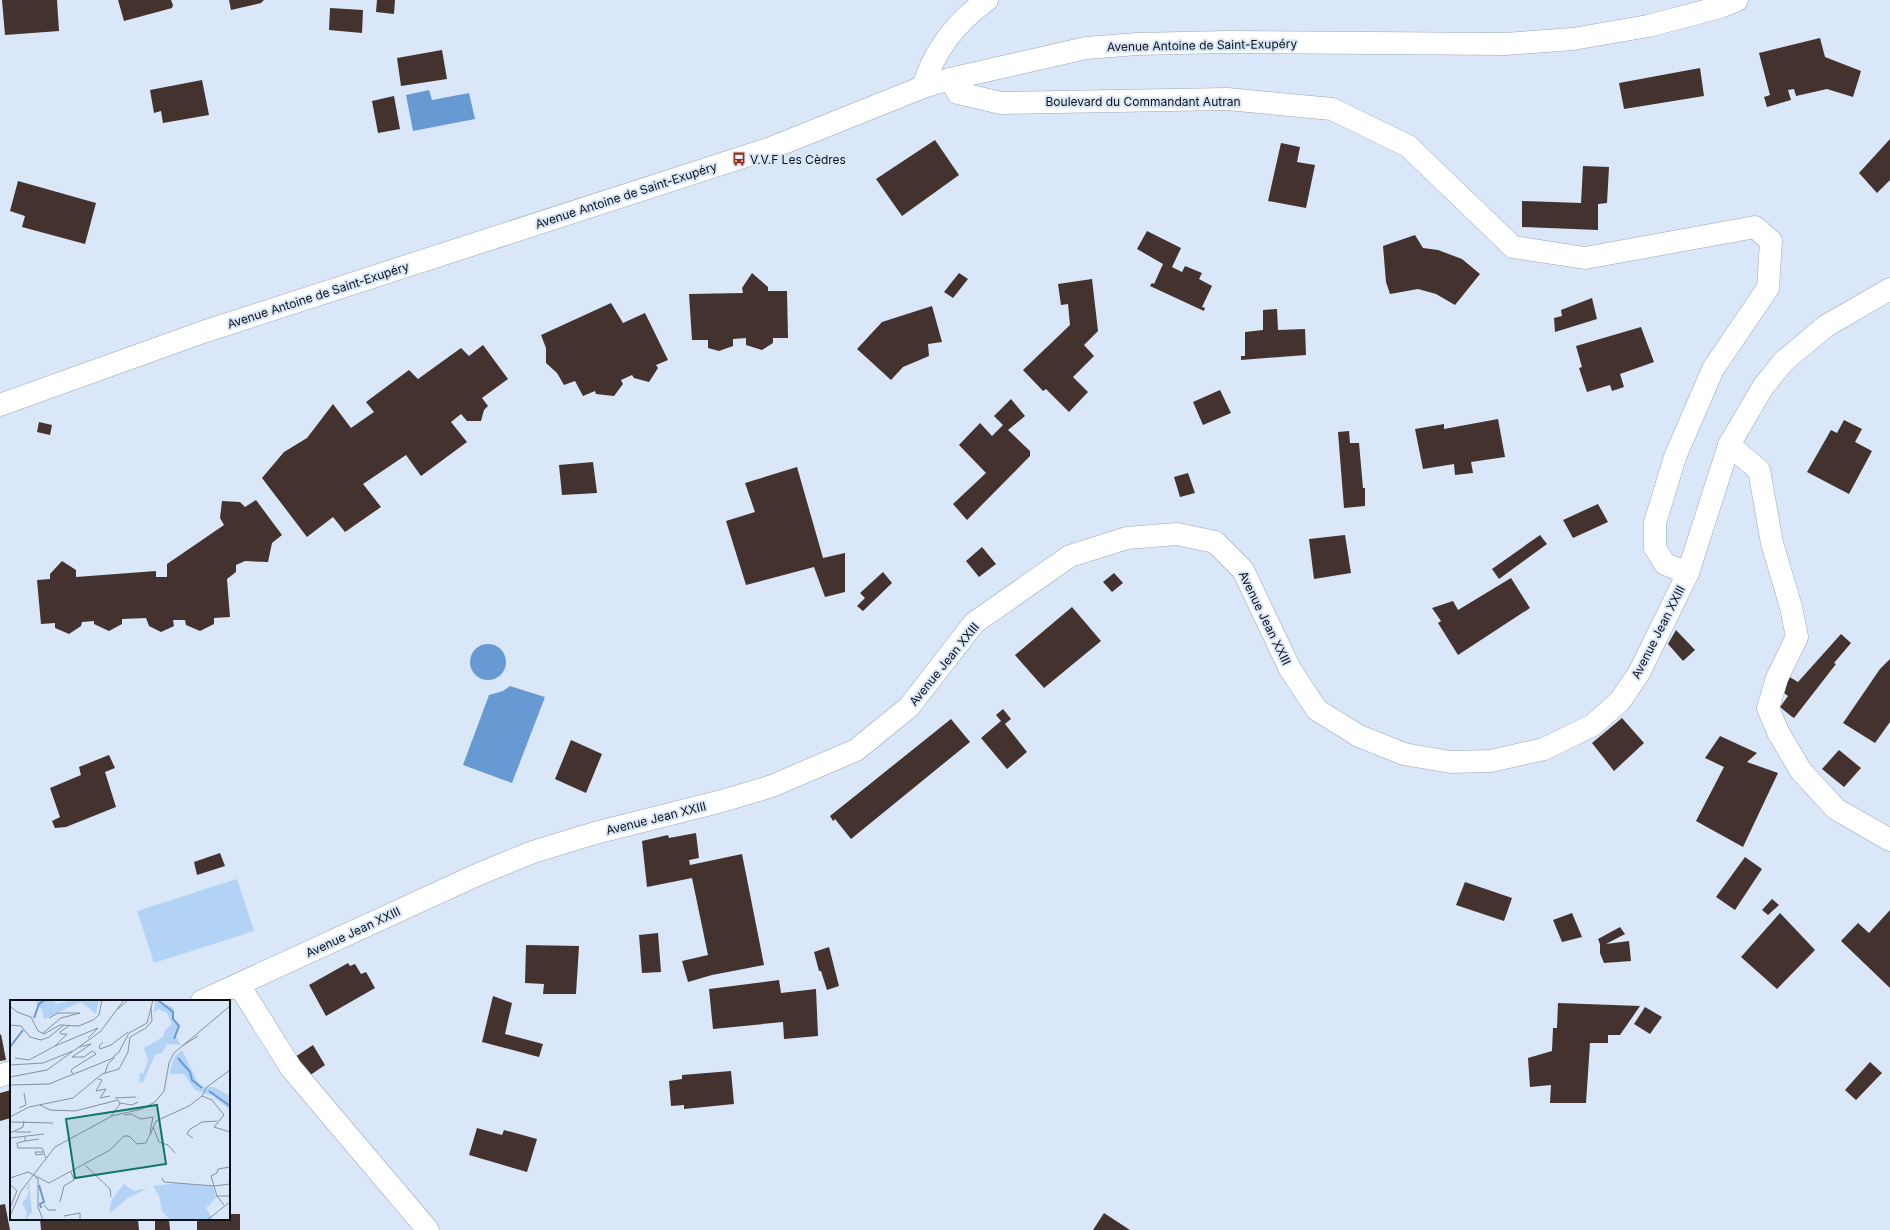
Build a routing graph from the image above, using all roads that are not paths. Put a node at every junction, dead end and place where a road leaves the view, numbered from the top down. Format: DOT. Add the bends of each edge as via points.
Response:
graph roads {
  1 [pos="987,0"];
  2 [pos="1737,0"];
  3 [pos="950,79"];
  4 [pos="923,87"];
  5 [pos="1890,289"];
  6 [pos="0,405"];
  7 [pos="1729,444"];
  8 [pos="1688,573"];
  9 [pos="1890,840"];
  10 [pos="239,985"];
  11 [pos="204,1000"];
  12 [pos="10,1072"];
  13 [pos="0,1076"];
  14 [pos="428,1230"];
  1 -- 4 [label="street" via="969,13 950,33 929,69"];
  2 -- 3 [label="street, Avenue Antoine de Saint-Exupéry" via="1648,26 1573,39 1505,44 1137,44 1086,48"];
  3 -- 4 [label="street, Avenue Antoine de Saint-Exupéry"];
  3 -- 8 [label="street, Boulevard du Commandant Autran" via="958,93 1001,103 1227,99 1332,109 1408,146 1513,247 1585,258 1754,227 1772,241 1768,288 1713,369 1675,457 1655,523 1655,548 1665,564"];
  4 -- 6 [label="street, Avenue Antoine de Saint-Exupéry" via="771,148 203,332"];
  5 -- 7 [label="street, Avenue Jean XXIII" via="1826,326 1784,361 1763,387"];
  7 -- 8 [label="street, Avenue Jean XXIII"];
  7 -- 9 [label="street" via="1759,470 1772,543 1797,637 1777,678 1768,708 1778,732 1801,771 1836,809"];
  8 -- 10 [label="street, Avenue Jean XXIII" via="1639,673 1620,701 1593,725 1544,749 1491,761 1450,762 1404,754 1359,736 1317,710 1290,669 1243,570 1215,542 1177,534 1127,538 1070,556 974,623 909,707 856,750 772,786 533,852 479,874"];
  10 -- 11 [label="street, Avenue Jean XXIII"];
  10 -- 14 [label="street" via="292,1068"];
  12 -- 13 [label="street"];
}
